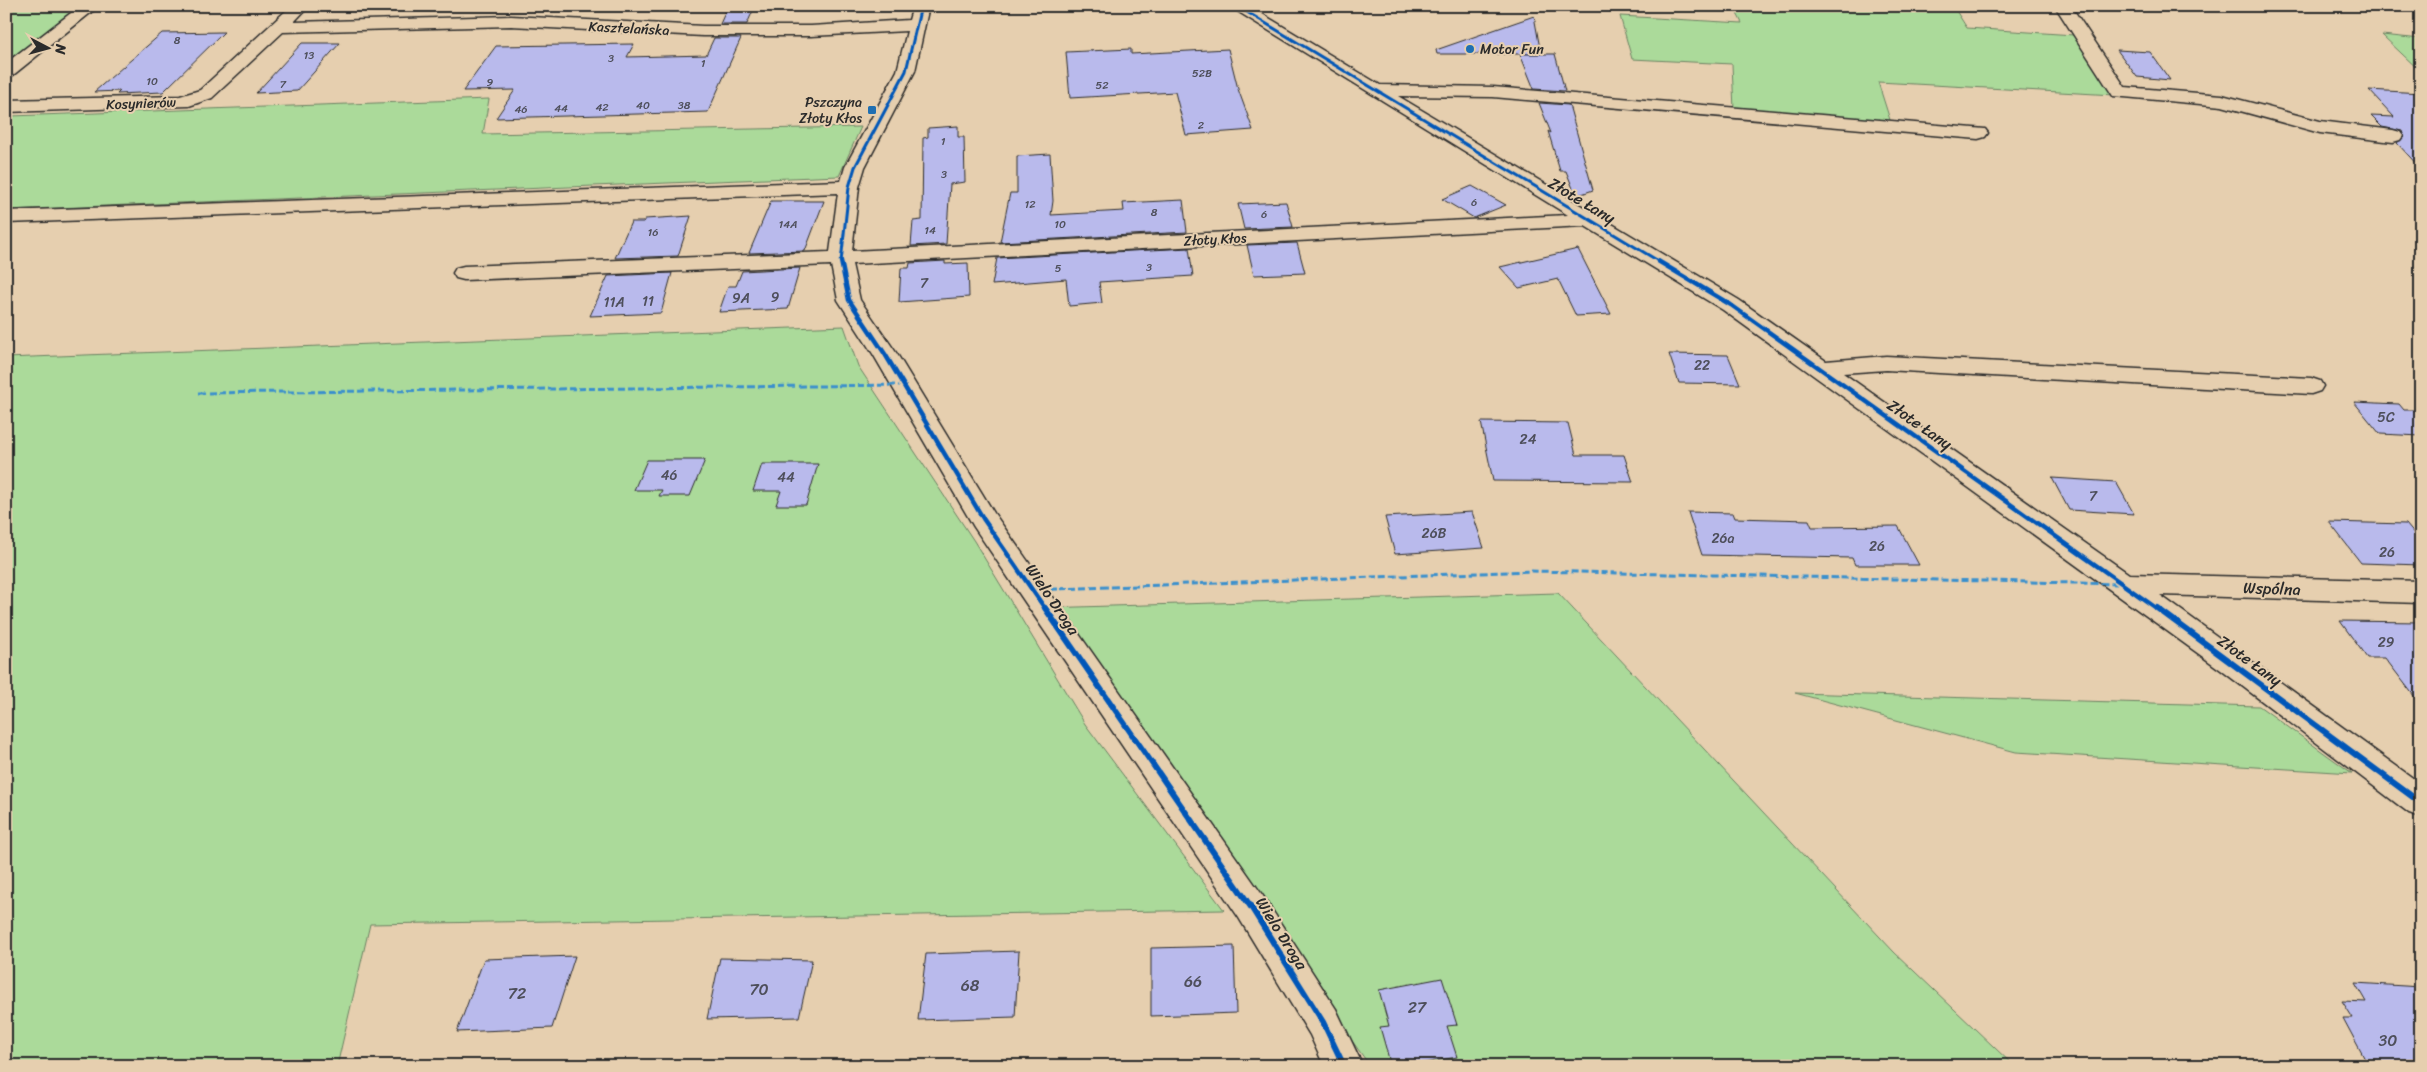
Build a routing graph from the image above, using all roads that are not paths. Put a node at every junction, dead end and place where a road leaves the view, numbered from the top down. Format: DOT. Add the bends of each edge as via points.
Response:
graph roads {
  1 [pos="301,6"];
  2 [pos="921,6"];
  3 [pos="1237,6"];
  4 [pos="2063,6"];
  5 [pos="86,10"];
  6 [pos="918,25"];
  7 [pos="280,27"];
  8 [pos="6,72"];
  9 [pos="1381,93"];
  10 [pos="6,106"];
  11 [pos="1978,133"];
  12 [pos="2393,136"];
  13 [pos="849,187"];
  14 [pos="6,216"];
  15 [pos="1590,219"];
  16 [pos="840,258"];
  17 [pos="464,273"];
  18 [pos="1822,370"];
  19 [pos="2311,386"];
  20 [pos="2123,584"];
  21 [pos="2421,592"];
  22 [pos="2421,803"];
  23 [pos="1344,1066"];
  1 -- 7 [label="street, Kosynierów"];
  2 -- 6 [label="street, Wielo Droga"];
  3 -- 9 [label="street, Złote Łany"];
  4 -- 12 [label="street" via="2119,92 2195,96 2238,103 2318,127"];
  5 -- 8 [label="street"];
  6 -- 7 [label="street, Kasztelańska" via="811,31 703,32 510,21"];
  6 -- 13 [label="street, Wielo Droga" via="906,71 855,167"];
  7 -- 10 [label="street, Kosynierów" via="206,94 182,102"];
  9 -- 11 [label="street" via="1494,92"];
  9 -- 15 [label="street, Złote Łany"];
  13 -- 14 [label="street"];
  13 -- 16 [label="street, Wielo Droga"];
  15 -- 16 [label="street, Złoty Kłos"];
  15 -- 18 [label="street, Złote Łany" via="1731,305"];
  16 -- 17 [label="street, Złoty Kłos"];
  16 -- 23 [label="street, Wielo Droga" via="849,300 984,520 1251,907 1323,1022"];
  18 -- 19 [label="street" via="1886,363"];
  18 -- 20 [label="street, Złote Łany"];
  20 -- 21 [label="street, Wspólna"];
  20 -- 22 [label="street, Złote Łany"];
}
